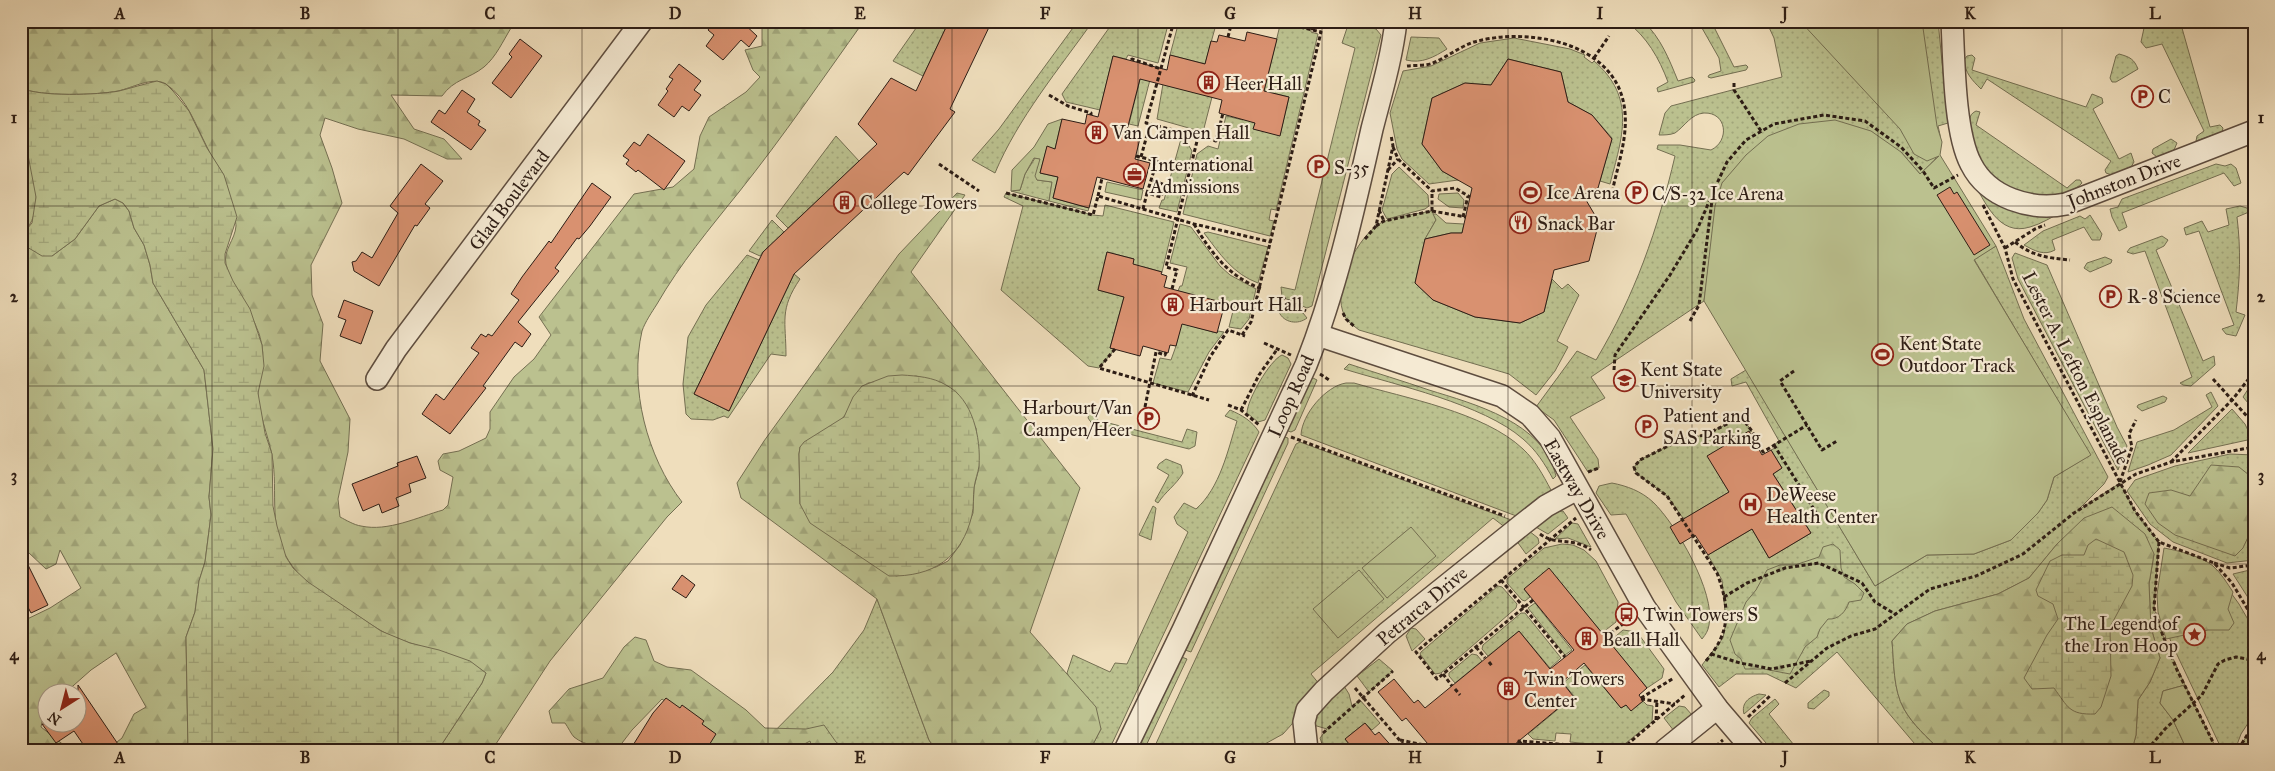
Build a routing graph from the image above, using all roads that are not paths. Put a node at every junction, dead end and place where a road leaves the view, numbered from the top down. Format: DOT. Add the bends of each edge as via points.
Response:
graph roads {
  1 [pos="642,21"];
  2 [pos="1396,21"];
  3 [pos="1952,21"];
  4 [pos="2254,131"];
  5 [pos="1318,335"];
  6 [pos="378,379"];
  7 [pos="1582,481"];
  8 [pos="1717,708"];
  9 [pos="1313,744"];
  10 [pos="1125,750"];
  11 [pos="1665,750"];
  12 [pos="1753,750"];
  1 -- 6 [label="street, Glad Boulevard" via="396,349"];
  2 -- 5 [label="street, Loop Road" via="1357,198"];
  3 -- 4 [label="street, Johnston Drive" via="1958,111 1971,166 1993,190 2018,202 2040,206 2066,204"];
  5 -- 7 [label="street, Eastway Drive" via="1502,396 1530,415"];
  5 -- 10 [label="street, Loop Road"];
  7 -- 8 [label="street, Eastway Drive" via="1645,608"];
  7 -- 9 [label="street, Petrarca Drive" via="1517,528 1387,633 1343,674 1307,710 1304,722"];
  8 -- 11 [label="street"];
  8 -- 12 [label="street, Eastway Drive"];
}
